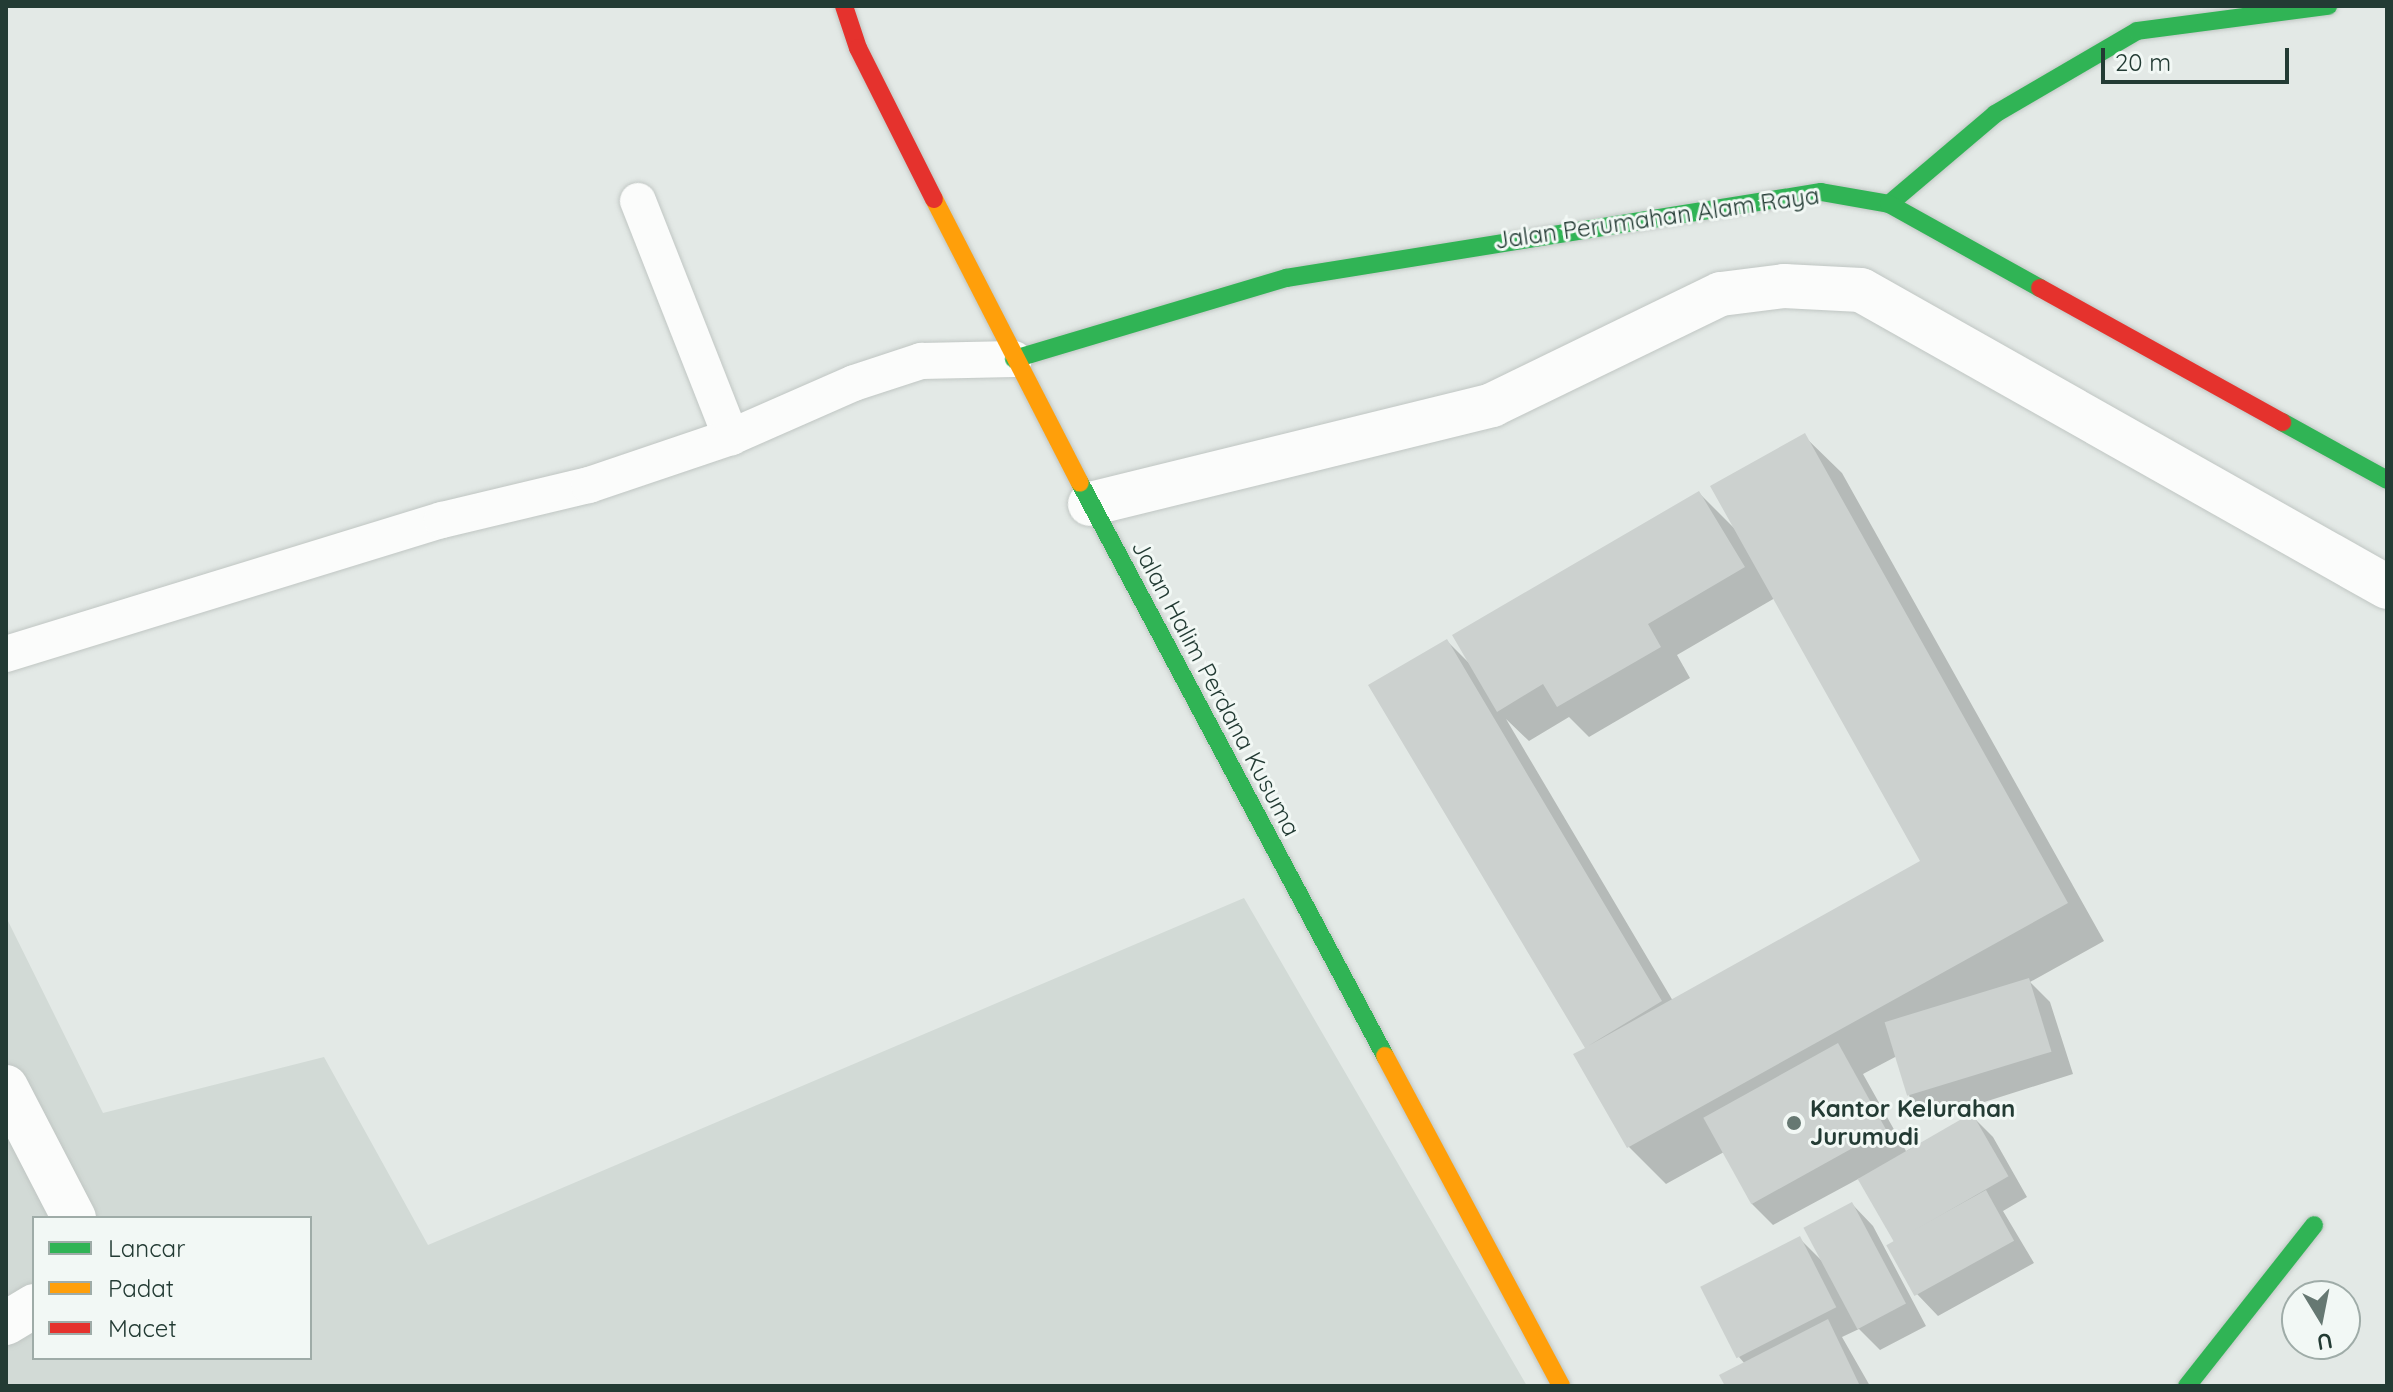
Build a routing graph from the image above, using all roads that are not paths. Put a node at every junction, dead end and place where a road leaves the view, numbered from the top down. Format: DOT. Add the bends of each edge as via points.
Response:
graph roads {
  1 [pos="844,6"];
  2 [pos="2328,6"];
  3 [pos="638,201"];
  4 [pos="1889,204"];
  5 [pos="1014,359"];
  6 [pos="731,437"];
  7 [pos="2387,480"];
  8 [pos="1090,504"];
  9 [pos="2387,587"];
  10 [pos="6,654"];
  11 [pos="6,1087"];
  12 [pos="73,1216"];
  13 [pos="2314,1225"];
  14 [pos="32,1307"];
  15 [pos="6,1323"];
  16 [pos="1548,1381"];
  17 [pos="2187,1386"];
  1 -- 5 [label="street, Jalan Halim Perdana Kusuma" via="858,48"];
  2 -- 4 [label="street" via="2137,31 1995,114"];
  3 -- 6 [label="lane"];
  4 -- 5 [label="street, Jalan Perumahan Alam Raya" via="1821,192 1421,253 1286,278"];
  4 -- 7 [label="street, Jalan Perumahan Alam Raya"];
  5 -- 6 [label="lane" via="921,361 854,383"];
  5 -- 8 [label="street, Jalan Halim Perdana Kusuma"];
  6 -- 10 [label="lane" via="589,485 442,520"];
  8 -- 9 [label="street" via="1492,405 1721,294 1784,286 1861,290"];
  8 -- 16 [label="street, Jalan Halim Perdana Kusuma"];
  11 -- 12 [label="street"];
  13 -- 17 [label="street"];
  14 -- 15 [label="street"];
}
